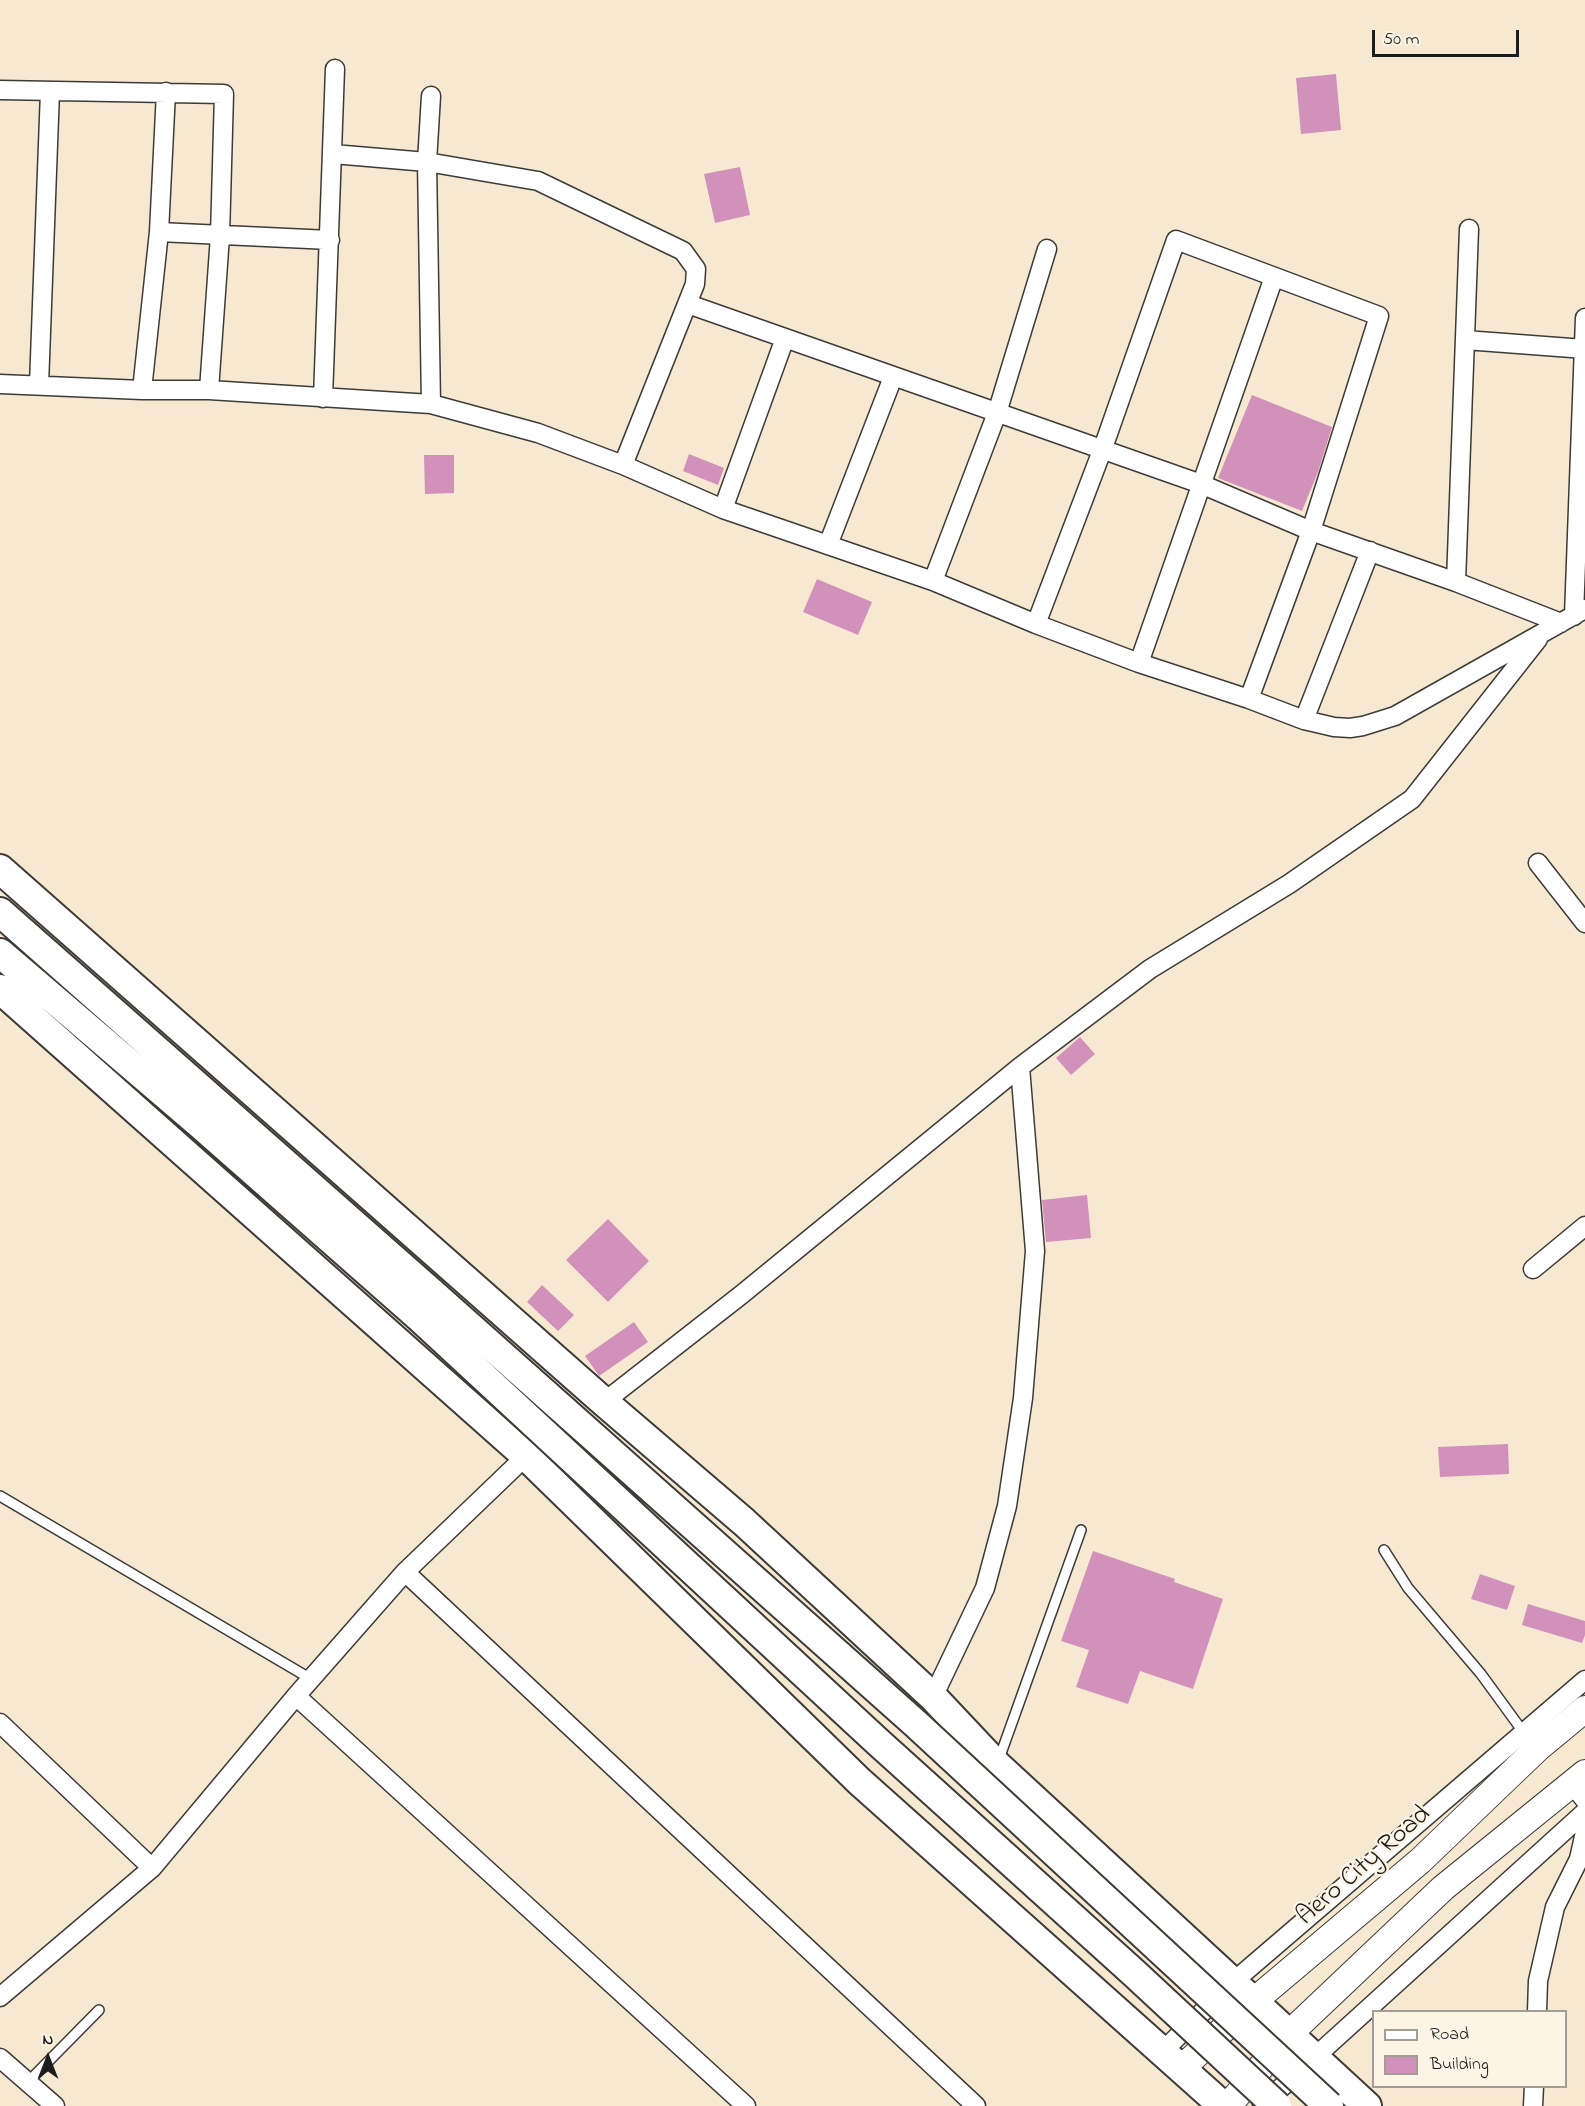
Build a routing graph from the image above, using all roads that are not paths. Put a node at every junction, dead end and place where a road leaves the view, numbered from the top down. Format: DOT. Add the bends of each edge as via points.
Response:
graph roads {
  1 [pos="335,69"];
  2 [pos="0,90"];
  3 [pos="50,92"];
  4 [pos="166,92"];
  5 [pos="431,96"];
  6 [pos="333,154"];
  7 [pos="427,162"];
  8 [pos="1469,229"];
  9 [pos="159,232"];
  10 [pos="220,236"];
  11 [pos="330,240"];
  12 [pos="1047,249"];
  13 [pos="1274,277"];
  14 [pos="688,304"];
  15 [pos="1585,318"];
  16 [pos="785,338"];
  17 [pos="1466,340"];
  18 [pos="1584,349"];
  19 [pos="893,377"];
  20 [pos="0,384"];
  21 [pos="39,385"];
  22 [pos="142,390"];
  23 [pos="209,390"];
  24 [pos="323,398"];
  25 [pos="431,404"];
  26 [pos="997,412"];
  27 [pos="1103,448"];
  28 [pos="623,465"];
  29 [pos="1202,484"];
  30 [pos="723,509"];
  31 [pos="1311,531"];
  32 [pos="828,546"];
  33 [pos="1370,551"];
  34 [pos="933,581"];
  35 [pos="1456,582"];
  36 [pos="1573,616"];
  37 [pos="1036,624"];
  38 [pos="1543,633"];
  39 [pos="1139,663"];
  40 [pos="1249,699"];
  41 [pos="1304,720"];
  42 [pos="1538,863"];
  43 [pos="0,869"];
  44 [pos="0,912"];
  45 [pos="1585,923"];
  46 [pos="0,953"];
  47 [pos="0,989"];
  48 [pos="1020,1067"];
  49 [pos="1585,1226"];
  50 [pos="1533,1269"];
  51 [pos="426,1305"];
  52 [pos="603,1402"];
  53 [pos="526,1456"];
  54 [pos="0,1496"];
  55 [pos="1081,1530"];
  56 [pos="1384,1550"];
  57 [pos="405,1572"];
  58 [pos="311,1679"];
  59 [pos="1585,1680"];
  60 [pos="296,1696"];
  61 [pos="933,1697"];
  62 [pos="1585,1709"];
  63 [pos="0,1723"];
  64 [pos="1531,1740"];
  65 [pos="997,1764"];
  66 [pos="1581,1786"];
  67 [pos="1585,1812"];
  68 [pos="1585,1832"];
  69 [pos="152,1868"];
  70 [pos="1233,1982"];
  71 [pos="0,1997"];
  72 [pos="1254,2001"];
  73 [pos="99,2010"];
  74 [pos="1537,2010"];
  75 [pos="1290,2033"];
  76 [pos="1314,2057"];
  77 [pos="0,2058"];
  78 [pos="1173,2060"];
  79 [pos="28,2082"];
  80 [pos="1534,2088"];
  81 [pos="54,2106"];
  82 [pos="746,2106"];
  83 [pos="976,2106"];
  84 [pos="1223,2106"];
  85 [pos="1228,2106"];
  86 [pos="1261,2106"];
  87 [pos="1277,2106"];
  88 [pos="1329,2106"];
  89 [pos="1367,2106"];
  90 [pos="1533,2106"];
  1 -- 6 [label="street"];
  2 -- 3 [label="street"];
  3 -- 4 [label="street"];
  3 -- 21 [label="street"];
  4 -- 9 [label="street"];
  4 -- 10 [label="street" via="224,94"];
  5 -- 7 [label="street"];
  6 -- 7 [label="street"];
  6 -- 11 [label="street"];
  7 -- 14 [label="street" via="538,181 683,251 696,269"];
  7 -- 25 [label="street"];
  8 -- 17 [label="street"];
  9 -- 10 [label="street"];
  9 -- 22 [label="street"];
  10 -- 11 [label="street"];
  10 -- 23 [label="street"];
  11 -- 24 [label="street"];
  12 -- 26 [label="street"];
  13 -- 27 [label="street" via="1176,240"];
  13 -- 29 [label="street"];
  13 -- 31 [label="street" via="1379,316"];
  14 -- 16 [label="street"];
  14 -- 28 [label="street"];
  15 -- 18 [label="street"];
  16 -- 19 [label="street"];
  16 -- 30 [label="street"];
  17 -- 18 [label="street"];
  17 -- 35 [label="street"];
  18 -- 36 [label="street"];
  19 -- 26 [label="street"];
  19 -- 32 [label="street"];
  20 -- 21 [label="street"];
  21 -- 22 [label="street"];
  22 -- 23 [label="street"];
  23 -- 24 [label="street"];
  24 -- 25 [label="street"];
  25 -- 28 [label="street" via="538,433"];
  26 -- 27 [label="street"];
  26 -- 34 [label="street"];
  27 -- 29 [label="street"];
  27 -- 37 [label="street"];
  28 -- 30 [label="street"];
  29 -- 31 [label="street"];
  29 -- 39 [label="street"];
  30 -- 32 [label="street"];
  31 -- 33 [label="street"];
  31 -- 40 [label="street"];
  32 -- 34 [label="street"];
  33 -- 35 [label="street"];
  33 -- 41 [label="street"];
  34 -- 37 [label="street"];
  35 -- 36 [label="street"];
  36 -- 38 [label="street"];
  37 -- 39 [label="street"];
  38 -- 41 [label="street" via="1380,722 1350,728"];
  38 -- 48 [label="street" via="1412,799 1289,884 1150,969"];
  39 -- 40 [label="street"];
  40 -- 41 [label="street"];
  42 -- 45 [label="street"];
  43 -- 52 [label="main road"];
  44 -- 51 [label="main road"];
  46 -- 51 [label="main road" via="210,1133"];
  47 -- 53 [label="main road"];
  48 -- 52 [label="street" via="741,1295"];
  48 -- 61 [label="street" via="1035,1251 1023,1398 1007,1506 985,1588"];
  49 -- 50 [label="street"];
  51 -- 87 [label="main road, bridge" via="860,1726"];
  51 -- 88 [label="main road, bridge" via="908,1716"];
  52 -- 61 [label="main road" via="744,1522"];
  53 -- 57 [label="street"];
  53 -- 78 [label="main road" via="859,1781"];
  54 -- 58 [label="lane"];
  55 -- 65 [label="lane"];
  56 -- 64 [label="lane" via="1407,1588"];
  57 -- 58 [label="street"];
  57 -- 83 [label="street"];
  58 -- 60 [label="street"];
  59 -- 64 [label="street"];
  60 -- 69 [label="street"];
  60 -- 82 [label="street"];
  61 -- 65 [label="main road"];
  62 -- 64 [label="street, Aero City Road"];
  63 -- 69 [label="street"];
  64 -- 70 [label="street"];
  64 -- 72 [label="street, Aero City Road" via="1420,1861"];
  65 -- 70 [label="main road"];
  66 -- 75 [label="street" via="1443,1888"];
  67 -- 76 [label="street"];
  68 -- 74 [label="street" via="1579,1859 1555,1907 1538,1981"];
  69 -- 71 [label="street"];
  70 -- 72 [label="main road"];
  70 -- 78 [label="street"];
  72 -- 75 [label="main road"];
  72 -- 78 [label="street, Aero City Road"];
  73 -- 79 [label="lane"];
  75 -- 76 [label="main road"];
  75 -- 85 [label="street"];
  76 -- 86 [label="street"];
  76 -- 89 [label="main road"];
  77 -- 79 [label="street"];
  78 -- 84 [label="main road"];
  79 -- 81 [label="street"];
  80 -- 90 [label="street"];
}
